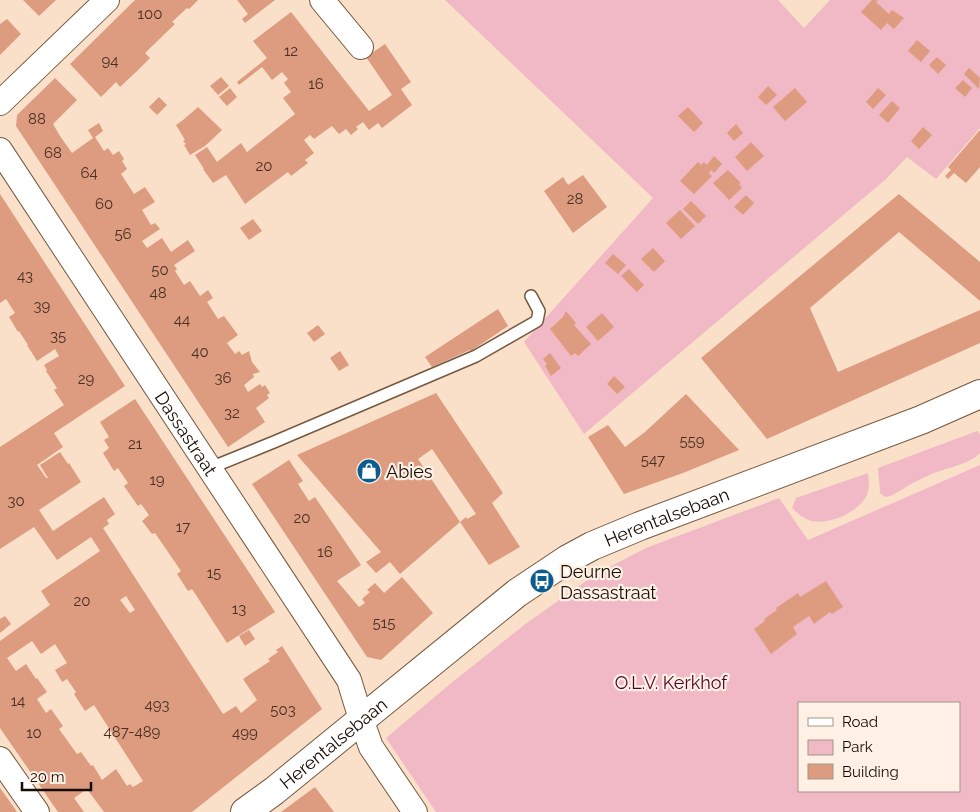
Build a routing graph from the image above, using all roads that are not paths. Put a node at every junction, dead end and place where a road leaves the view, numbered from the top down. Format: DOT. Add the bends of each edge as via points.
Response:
graph roads {
  1 [pos="107,0"];
  2 [pos="322,0"];
  3 [pos="361,47"];
  4 [pos="0,103"];
  5 [pos="0,150"];
  6 [pos="531,296"];
  7 [pos="980,394"];
  8 [pos="210,468"];
  9 [pos="361,720"];
  10 [pos="0,759"];
  11 [pos="36,812"];
  12 [pos="245,812"];
  13 [pos="415,812"];
  1 -- 4 [label="street"];
  2 -- 3 [label="street"];
  5 -- 8 [label="street, Dassastraat"];
  6 -- 8 [label="lane" via="539,311 537,321 476,356"];
  7 -- 9 [label="street, Herentalsebaan" via="921,420 592,546 517,593"];
  8 -- 9 [label="street, Dassastraat" via="349,680"];
  9 -- 12 [label="street, Herentalsebaan"];
  9 -- 13 [label="street, Dassastraat" via="371,747"];
  10 -- 11 [label="street"];
}
